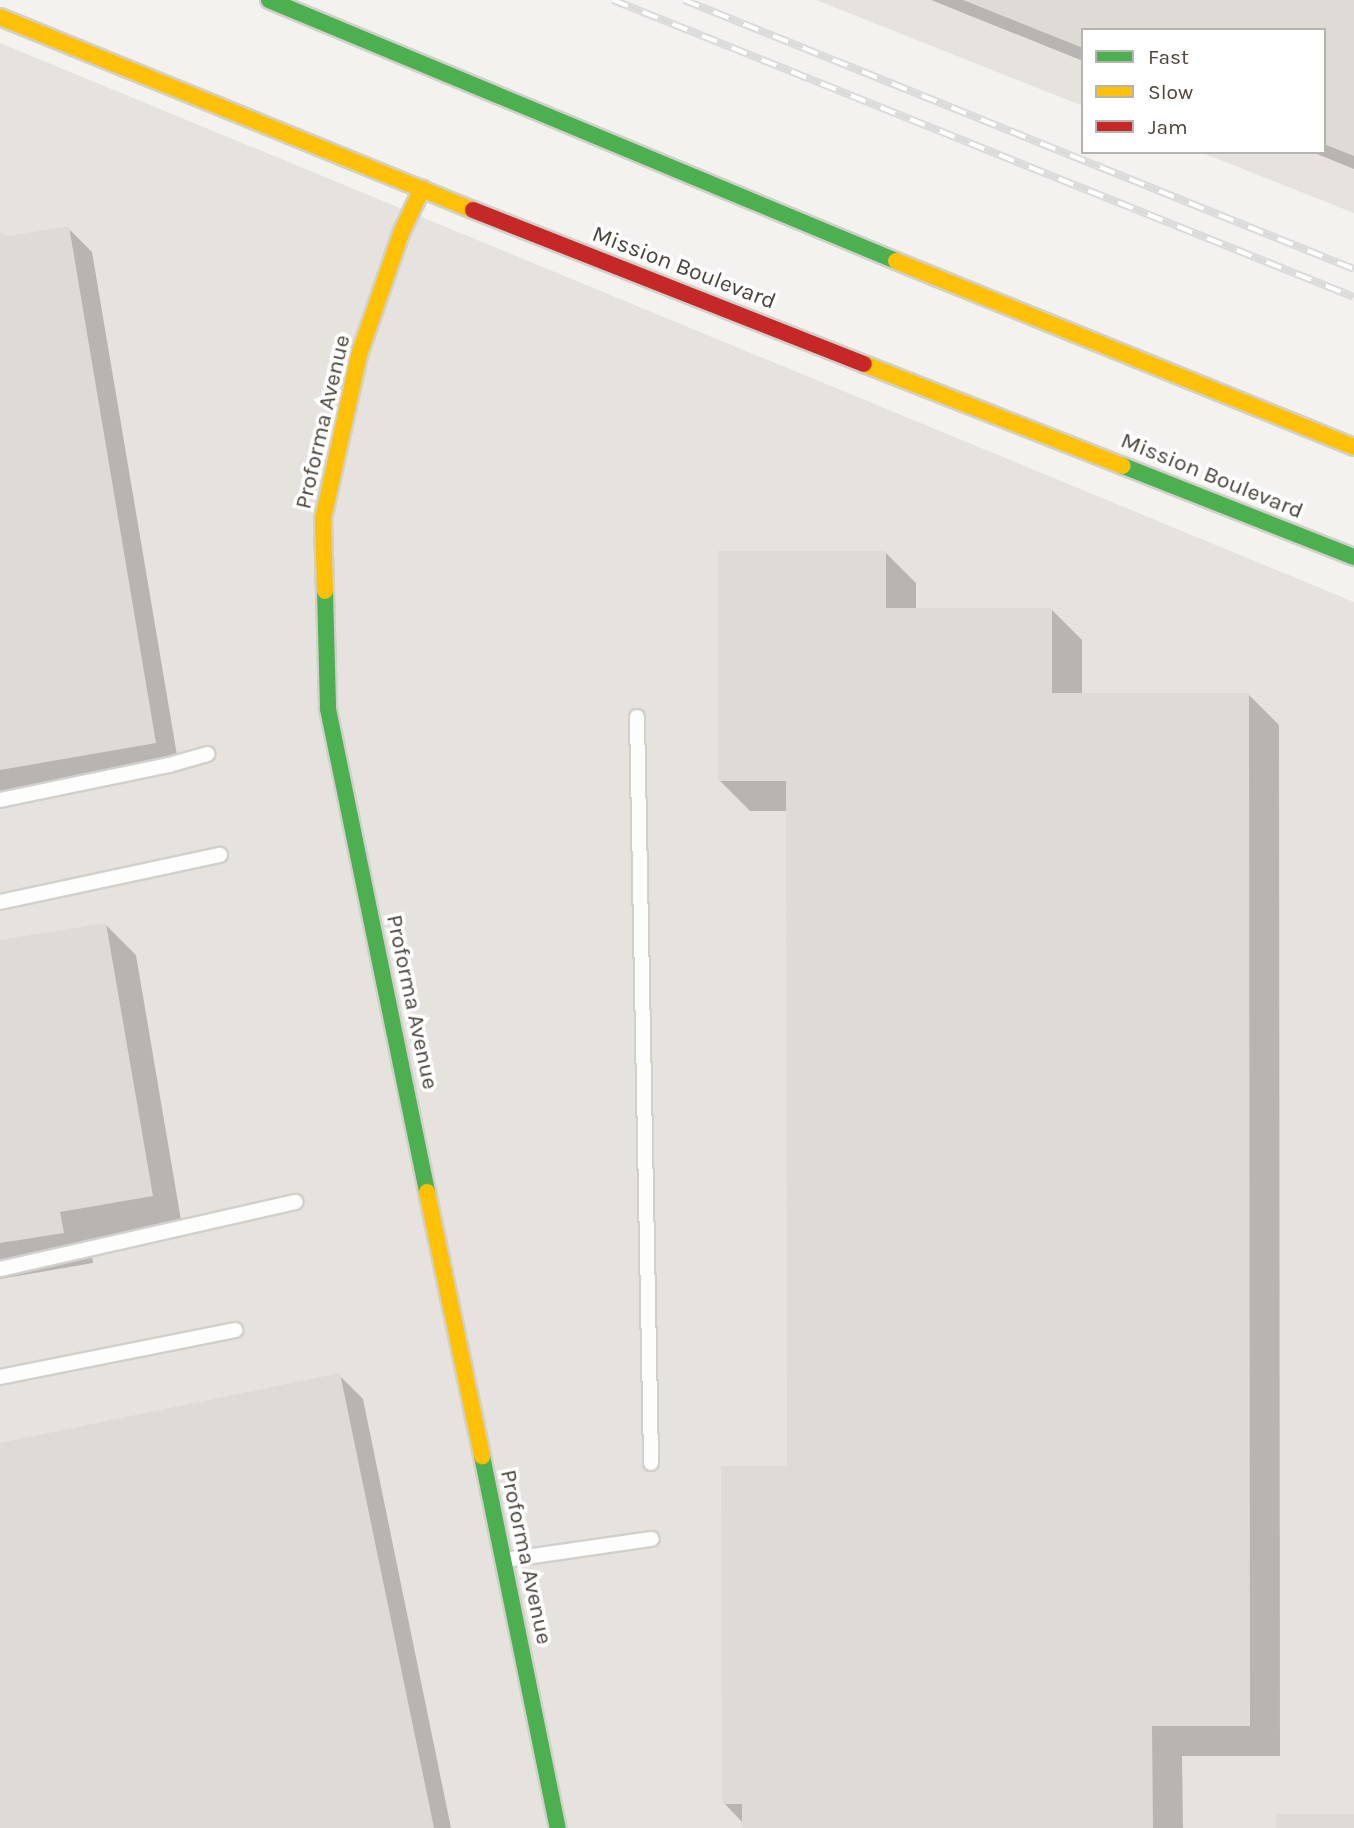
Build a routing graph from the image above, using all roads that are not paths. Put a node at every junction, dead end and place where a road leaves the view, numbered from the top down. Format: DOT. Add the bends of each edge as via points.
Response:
graph roads {
  1 [pos="269,0"];
  2 [pos="0,17"];
  3 [pos="422,190"];
  4 [pos="1354,447"];
  5 [pos="1354,557"];
  6 [pos="637,717"];
  7 [pos="207,754"];
  8 [pos="0,800"];
  9 [pos="220,855"];
  10 [pos="0,902"];
  11 [pos="296,1202"];
  12 [pos="0,1269"];
  13 [pos="235,1330"];
  14 [pos="0,1377"];
  15 [pos="651,1463"];
  16 [pos="651,1539"];
  17 [pos="503,1561"];
  18 [pos="558,1828"];
  1 -- 4 [label="main road"];
  2 -- 3 [label="main road, Mission Boulevard"];
  3 -- 5 [label="main road, Mission Boulevard"];
  3 -- 17 [label="main road, Proforma Avenue" via="402,231 359,355 323,519 328,709"];
  6 -- 15 [label="lane"];
  7 -- 8 [label="lane"];
  9 -- 10 [label="lane"];
  11 -- 12 [label="lane"];
  13 -- 14 [label="lane"];
  16 -- 17 [label="lane"];
  17 -- 18 [label="main road, Proforma Avenue"];
}
